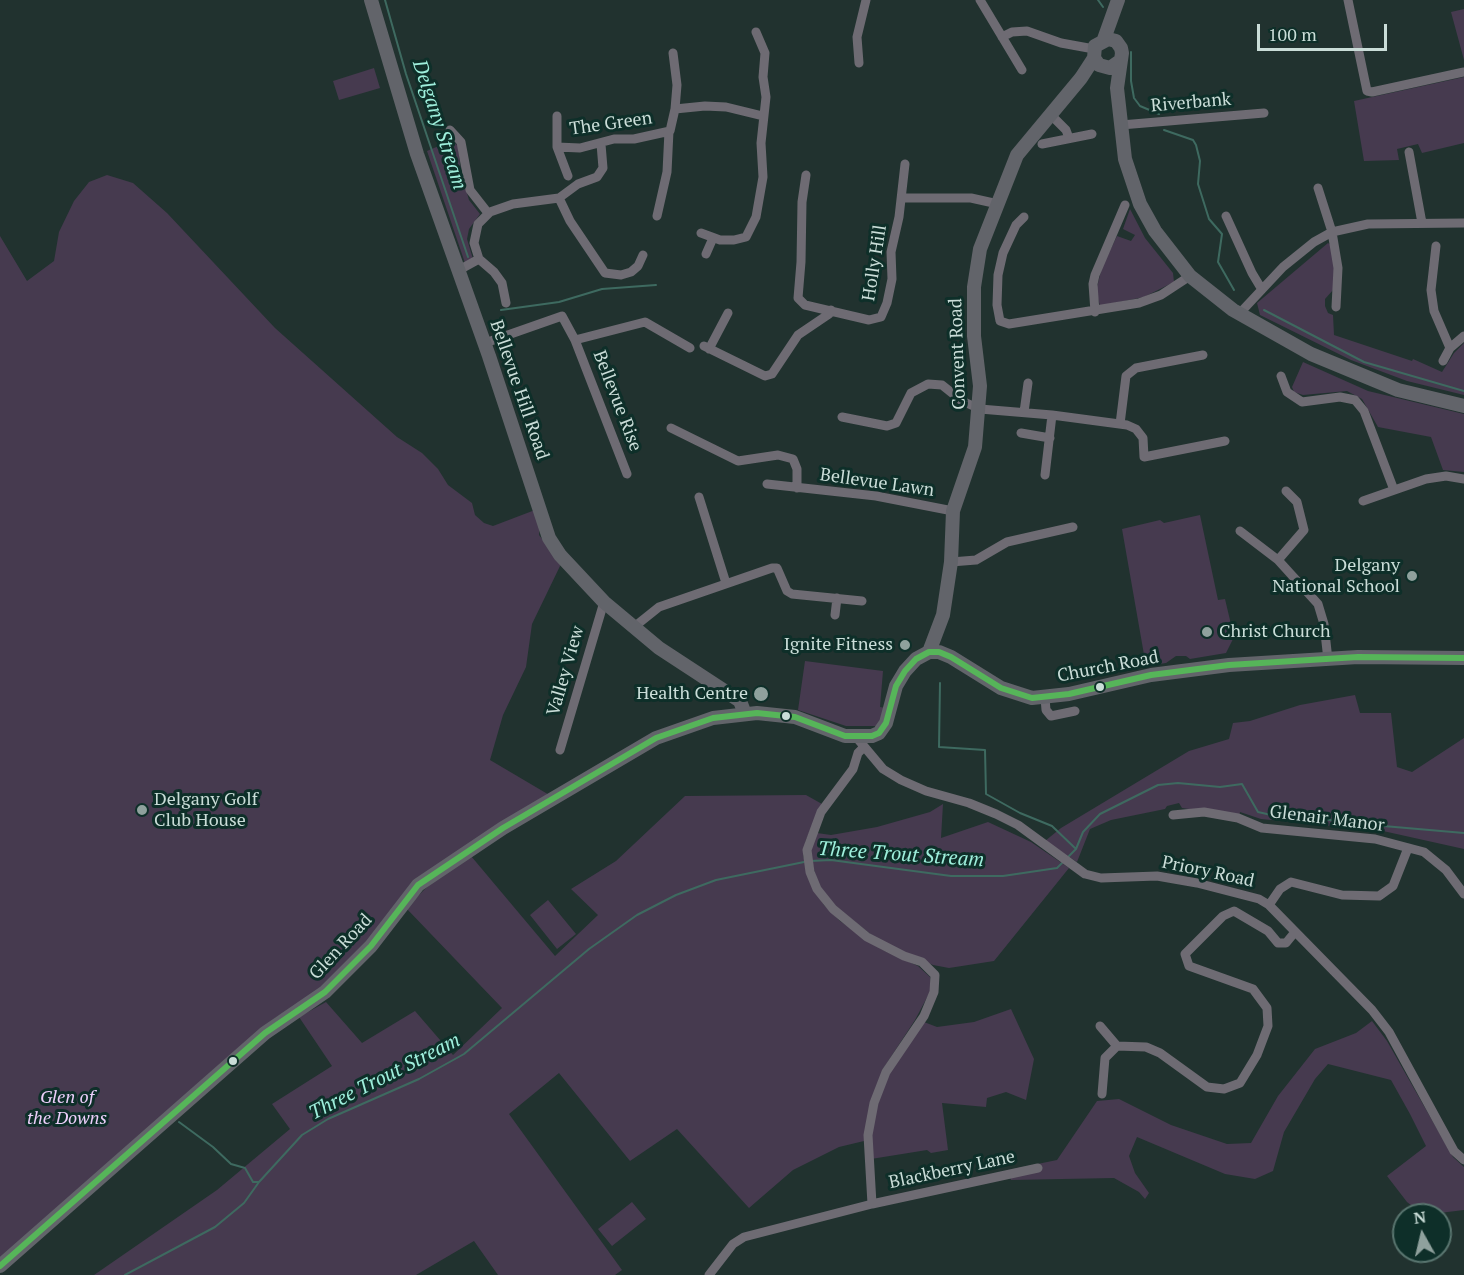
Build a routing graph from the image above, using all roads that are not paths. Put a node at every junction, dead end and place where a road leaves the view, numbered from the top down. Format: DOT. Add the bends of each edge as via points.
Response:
graph roads {
  1 [pos="371,0"];
  2 [pos="866,0"];
  3 [pos="980,0"];
  4 [pos="1118,0"];
  5 [pos="1348,0"];
  6 [pos="756,32"];
  7 [pos="1002,37"];
  8 [pos="1110,40"];
  9 [pos="673,53"];
  10 [pos="1099,60"];
  11 [pos="1120,61"];
  12 [pos="859,63"];
  13 [pos="1022,70"];
  14 [pos="1464,72"];
  15 [pos="1117,88"];
  16 [pos="675,109"];
  17 [pos="1264,113"];
  18 [pos="1050,114"];
  19 [pos="557,116"];
  20 [pos="764,116"];
  21 [pos="1121,125"];
  22 [pos="450,130"];
  23 [pos="669,132"];
  24 [pos="1092,134"];
  25 [pos="1070,138"];
  26 [pos="601,144"];
  27 [pos="1042,144"];
  28 [pos="557,147"];
  29 [pos="1409,152"];
  30 [pos="905,164"];
  31 [pos="806,175"];
  32 [pos="568,176"];
  33 [pos="1318,188"];
  34 [pos="560,198"];
  35 [pos="902,198"];
  36 [pos="998,204"];
  37 [pos="1125,205"];
  38 [pos="488,213"];
  39 [pos="657,216"];
  40 [pos="1226,216"];
  41 [pos="1024,217"];
  42 [pos="1422,223"];
  43 [pos="1464,223"];
  44 [pos="1332,232"];
  45 [pos="701,233"];
  46 [pos="713,238"];
  47 [pos="1436,246"];
  48 [pos="706,254"];
  49 [pos="643,255"];
  50 [pos="479,259"];
  51 [pos="459,270"];
  52 [pos="1190,276"];
  53 [pos="1261,288"];
  54 [pos="506,303"];
  55 [pos="1336,307"];
  56 [pos="831,310"];
  57 [pos="1095,312"];
  58 [pos="728,313"];
  59 [pos="1239,314"];
  60 [pos="1464,336"];
  61 [pos="575,340"];
  62 [pos="485,343"];
  63 [pos="690,348"];
  64 [pos="1450,348"];
  65 [pos="1203,355"];
  66 [pos="1443,361"];
  67 [pos="1281,376"];
  68 [pos="1028,383"];
  69 [pos="1464,406"];
  70 [pos="980,409"];
  71 [pos="1024,412"];
  72 [pos="1052,415"];
  73 [pos="842,417"];
  74 [pos="1120,424"];
  75 [pos="670,428"];
  76 [pos="1021,433"];
  77 [pos="1050,438"];
  78 [pos="1225,441"];
  79 [pos="627,474"];
  80 [pos="1045,476"];
  81 [pos="1464,478"];
  82 [pos="767,484"];
  83 [pos="797,488"];
  84 [pos="1286,490"];
  85 [pos="1394,490"];
  86 [pos="699,497"];
  87 [pos="1363,501"];
  88 [pos="953,511"];
  89 [pos="1073,527"];
  90 [pos="1240,531"];
  91 [pos="1278,560"];
  92 [pos="951,562"];
  93 [pos="726,583"];
  94 [pos="837,598"];
  95 [pos="862,601"];
  96 [pos="604,602"];
  97 [pos="835,615"];
  98 [pos="634,627"];
  99 [pos="929,652"];
  100 [pos="1464,658"];
  101 [pos="1328,660"];
  102 [pos="1045,698"];
  103 [pos="1075,711"];
  104 [pos="745,714"];
  105 [pos="861,743"];
  106 [pos="560,750"];
  107 [pos="1173,815"];
  108 [pos="1408,848"];
  109 [pos="1464,894"];
  110 [pos="1269,905"];
  111 [pos="1295,932"];
  112 [pos="1100,1026"];
  113 [pos="1117,1046"];
  114 [pos="1102,1094"];
  115 [pos="1464,1160"];
  116 [pos="1038,1168"];
  117 [pos="872,1204"];
  118 [pos="0,1266"];
  119 [pos="709,1275"];
  1 -- 51 [label="street, Bellevue Hill Road" via="417,154"];
  2 -- 12 [label="street" via="856,37"];
  3 -- 7 [label="street"];
  4 -- 8 [label="street"];
  5 -- 14 [label="street" via="1367,91"];
  6 -- 20 [label="street" via="765,53"];
  7 -- 10 [label="street" via="1027,31"];
  7 -- 13 [label="street"];
  8 -- 10 [label="street, Convent Road"];
  8 -- 11 [label="street" via="1122,53"];
  9 -- 16 [label="street, The Green"];
  10 -- 11 [label="street" via="1114,66"];
  10 -- 15 [label="street"];
  10 -- 18 [label="street, Convent Road"];
  11 -- 15 [label="street"];
  15 -- 21 [label="street"];
  16 -- 20 [label="street, The Green" via="726,107"];
  16 -- 23 [label="street, The Green"];
  17 -- 21 [label="street, Riverbank"];
  18 -- 25 [label="street"];
  18 -- 36 [label="street, Convent Road" via="1017,155"];
  19 -- 28 [label="street, The Green"];
  20 -- 46 [label="street" via="764,177 753,228 746,237 734,240"];
  21 -- 52 [label="street" via="1125,159 1140,204 1155,231"];
  22 -- 38 [label="street" via="461,142 470,190"];
  23 -- 26 [label="street, The Green"];
  23 -- 39 [label="street, The Green" via="668,166"];
  24 -- 25 [label="street"];
  25 -- 27 [label="street"];
  26 -- 28 [label="street, The Green"];
  26 -- 34 [label="street" via="603,168 597,177 578,184"];
  28 -- 32 [label="street, The Green"];
  29 -- 42 [label="street"];
  30 -- 35 [label="street, Holly Hill"];
  31 -- 56 [label="street, Holly Hill" via="798,298 805,304"];
  33 -- 44 [label="street"];
  34 -- 38 [label="street" via="513,204"];
  34 -- 49 [label="street" via="570,221 605,273 631,272"];
  35 -- 36 [label="street" via="971,198"];
  35 -- 56 [label="street, Holly Hill" via="891,252 892,279 881,317 869,320"];
  36 -- 70 [label="street, Convent Road" via="980,249 974,287"];
  37 -- 57 [label="street" via="1095,275"];
  38 -- 50 [label="street" via="474,234"];
  40 -- 53 [label="street"];
  41 -- 57 [label="street" via="1003,252 996,305 1000,321 1010,324"];
  42 -- 43 [label="street"];
  42 -- 44 [label="street" via="1368,224"];
  44 -- 53 [label="street" via="1314,242"];
  44 -- 55 [label="street" via="1338,268"];
  45 -- 46 [label="street"];
  46 -- 48 [label="street"];
  47 -- 64 [label="street" via="1431,290 1434,311"];
  50 -- 51 [label="street"];
  50 -- 54 [label="street" via="502,283"];
  51 -- 62 [label="street, Bellevue Hill Road"];
  52 -- 57 [label="street" via="1150,299"];
  52 -- 59 [label="street"];
  53 -- 59 [label="street"];
  56 -- 58 [label="street" via="798,335 772,374 765,376 707,348"];
  59 -- 69 [label="street" via="1311,354 1398,390"];
  60 -- 64 [label="street"];
  61 -- 62 [label="street, Bellevue Rise" via="562,316"];
  61 -- 63 [label="street, Bellevue Rise" via="645,322"];
  61 -- 79 [label="street, Bellevue Rise"];
  62 -- 96 [label="street, Bellevue Hill Road" via="549,538"];
  64 -- 66 [label="street"];
  65 -- 74 [label="street" via="1137,368 1126,376"];
  67 -- 85 [label="street" via="1287,392 1302,402 1340,397 1355,400 1364,411"];
  68 -- 71 [label="street"];
  70 -- 71 [label="street"];
  70 -- 73 [label="street" via="962,401 950,389 928,384 911,393 896,423 886,426"];
  70 -- 88 [label="street, Convent Road" via="970,465"];
  71 -- 72 [label="street"];
  72 -- 74 [label="street"];
  72 -- 77 [label="street"];
  74 -- 78 [label="street" via="1137,429 1143,438 1144,457"];
  75 -- 83 [label="street, Bellevue Lawn" via="738,461 778,455 794,459"];
  76 -- 77 [label="street"];
  77 -- 80 [label="street"];
  81 -- 85 [label="street" via="1426,479"];
  82 -- 83 [label="street, Bellevue Lawn"];
  83 -- 88 [label="street, Bellevue Lawn" via="876,496"];
  84 -- 91 [label="street" via="1297,502 1304,530"];
  85 -- 87 [label="street"];
  86 -- 93 [label="street"];
  88 -- 92 [label="street, Convent Road"];
  89 -- 92 [label="street" via="1007,542 976,560"];
  90 -- 91 [label="street"];
  91 -- 101 [label="street" via="1318,604"];
  92 -- 99 [label="street, Convent Road" via="943,615"];
  93 -- 94 [label="street" via="777,568 792,594"];
  93 -- 98 [label="street" via="659,607"];
  94 -- 95 [label="street"];
  94 -- 97 [label="street"];
  96 -- 98 [label="street, Bellevue Hill Road"];
  96 -- 106 [label="street, Valley View"];
  98 -- 104 [label="street, Bellevue Hill Road" via="740,701"];
  99 -- 102 [label="street, Church Road" via="951,657 1014,694"];
  99 -- 105 [label="street" via="916,659 896,686 883,729"];
  100 -- 101 [label="street, Church Road"];
  101 -- 102 [label="street, Church Road" via="1229,665 1151,675"];
  102 -- 103 [label="street" via="1051,716"];
  104 -- 105 [label="street, Glen Road" via="795,717"];
  104 -- 118 [label="street, Glen Road" via="690,724 656,738 442,866 418,885 371,946 326,992 265,1033"];
  105 -- 110 [label="street, Priory Road" via="883,769 901,780 1018,825 1085,874 1101,878 1157,876 1252,897"];
  105 -- 117 [label="street, Blackberry Lane" via="853,769 826,803 807,850 810,872 817,889 833,909 867,937 922,962 935,975 934,993 924,1016 886,1072 874,1104 868,1135"];
  107 -- 108 [label="street, Glenair Manor" via="1204,812 1238,818 1262,828 1375,839"];
  108 -- 109 [label="street, Glenair Manor" via="1424,852 1439,864"];
  108 -- 110 [label="street" via="1393,886 1379,896 1342,895 1291,882 1280,889"];
  110 -- 111 [label="street, Priory Road"];
  111 -- 113 [label="street" via="1286,943 1278,943 1268,931 1234,911 1223,916 1185,954 1190,966 1253,989 1267,1008 1268,1026 1240,1083 1224,1089 1207,1087 1160,1053 1146,1047"];
  111 -- 115 [label="street, Priory Road" via="1389,1032 1454,1151"];
  112 -- 113 [label="street"];
  113 -- 114 [label="street" via="1105,1058"];
  116 -- 117 [label="street, Blackberry Lane"];
  117 -- 119 [label="street, Blackberry Lane" via="744,1237 733,1244"];
}
